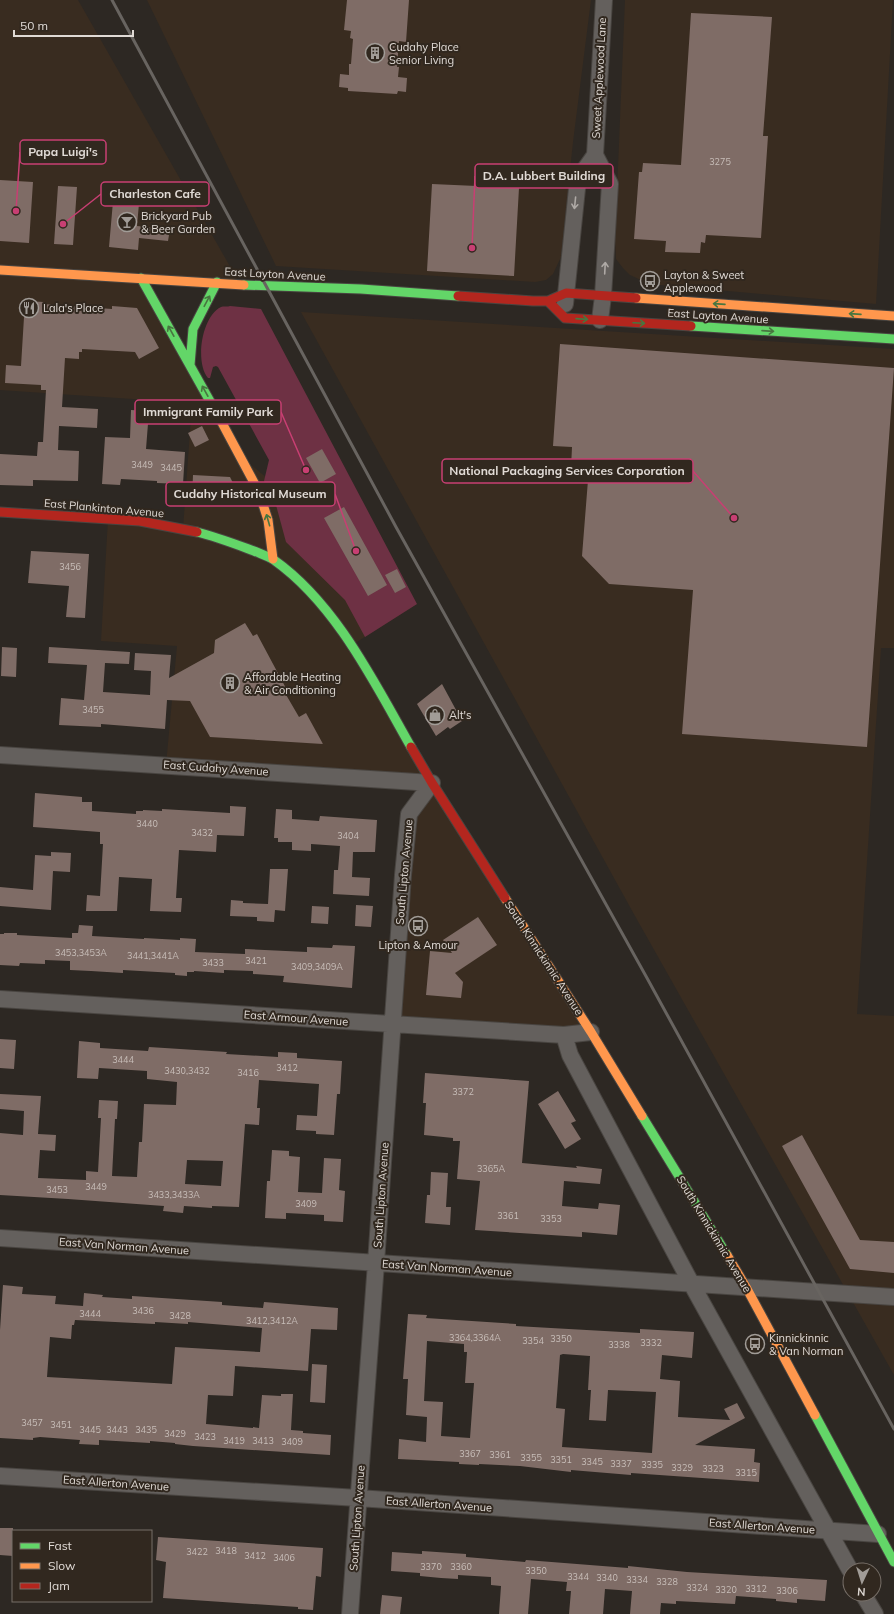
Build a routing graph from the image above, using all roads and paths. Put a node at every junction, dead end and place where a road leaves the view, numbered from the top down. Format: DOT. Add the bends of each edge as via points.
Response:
graph roads {
  1 [pos="604,0"];
  2 [pos="595,155"];
  3 [pos="0,270"];
  4 [pos="141,278"];
  5 [pos="217,282"];
  6 [pos="566,293"];
  7 [pos="603,296"];
  8 [pos="548,301"];
  9 [pos="894,316"];
  10 [pos="565,318"];
  11 [pos="600,320"];
  12 [pos="894,339"];
  13 [pos="190,365"];
  14 [pos="0,512"];
  15 [pos="274,559"];
  16 [pos="0,754"];
  17 [pos="432,783"];
  18 [pos="0,999"];
  19 [pos="393,1024"];
  20 [pos="591,1032"];
  21 [pos="564,1035"];
  22 [pos="0,1238"];
  23 [pos="376,1263"];
  24 [pos="691,1284"];
  25 [pos="746,1287"];
  26 [pos="894,1297"];
  27 [pos="0,1476"];
  28 [pos="358,1498"];
  29 [pos="828,1531"];
  30 [pos="878,1534"];
  31 [pos="845,1562"];
  32 [pos="894,1562"];
  33 [pos="868,1602"];
  34 [pos="350,1614"];
  35 [pos="875,1614"];
  1 -- 2 [label="street, Sweet Applewood Lane"];
  2 -- 6 [label="street, one-way" via="578,179"];
  7 -- 2 [label="street, one-way" via="610,184"];
  3 -- 4 [label="street, East Layton Avenue"];
  4 -- 5 [label="street, East Layton Avenue"];
  13 -- 4 [label="street, one-way"];
  5 -- 8 [label="street, East Layton Avenue"];
  13 -- 5 [label="street, one-way" via="193,329"];
  6 -- 7 [label="street, East Layton Avenue"];
  6 -- 8 [label="street, East Layton Avenue"];
  6 -- 10 [label="street"];
  9 -- 7 [label="street, East Layton Avenue, one-way"];
  7 -- 11 [label="street"];
  8 -- 10 [label="street"];
  10 -- 11 [label="street, East Layton Avenue, one-way"];
  11 -- 12 [label="street, East Layton Avenue, one-way"];
  15 -- 13 [label="street, one-way" via="270,527 261,497"];
  14 -- 15 [label="street, East Plankinton Avenue" via="140,521 172,526 221,538"];
  15 -- 17 [label="street, South Kinnickinnic Avenue" via="330,614 363,662"];
  16 -- 17 [label="street, East Cudahy Avenue"];
  17 -- 19 [label="street, South Lipton Avenue" via="409,814"];
  17 -- 20 [label="street, South Kinnickinnic Avenue"];
  18 -- 19 [label="street, East Armour Avenue"];
  19 -- 21 [label="street, East Armour Avenue"];
  19 -- 23 [label="street, South Lipton Avenue"];
  20 -- 21 [label="street, East Armour Avenue"];
  20 -- 25 [label="street, South Kinnickinnic Avenue"];
  21 -- 24 [label="street" via="570,1055"];
  22 -- 23 [label="street, East Van Norman Avenue"];
  23 -- 24 [label="street, East Van Norman Avenue"];
  23 -- 28 [label="street, South Lipton Avenue"];
  24 -- 25 [label="street, East Van Norman Avenue"];
  24 -- 29 [label="street"];
  25 -- 26 [label="street, East Van Norman Avenue"];
  25 -- 30 [label="street, South Kinnickinnic Avenue"];
  27 -- 28 [label="street, East Allerton Avenue"];
  28 -- 29 [label="street, East Allerton Avenue"];
  28 -- 34 [label="street, South Lipton Avenue"];
  29 -- 30 [label="street, East Allerton Avenue"];
  29 -- 31 [label="street"];
  30 -- 32 [label="street, South Kinnickinnic Avenue"];
  33 -- 35 [label="street"];
}
